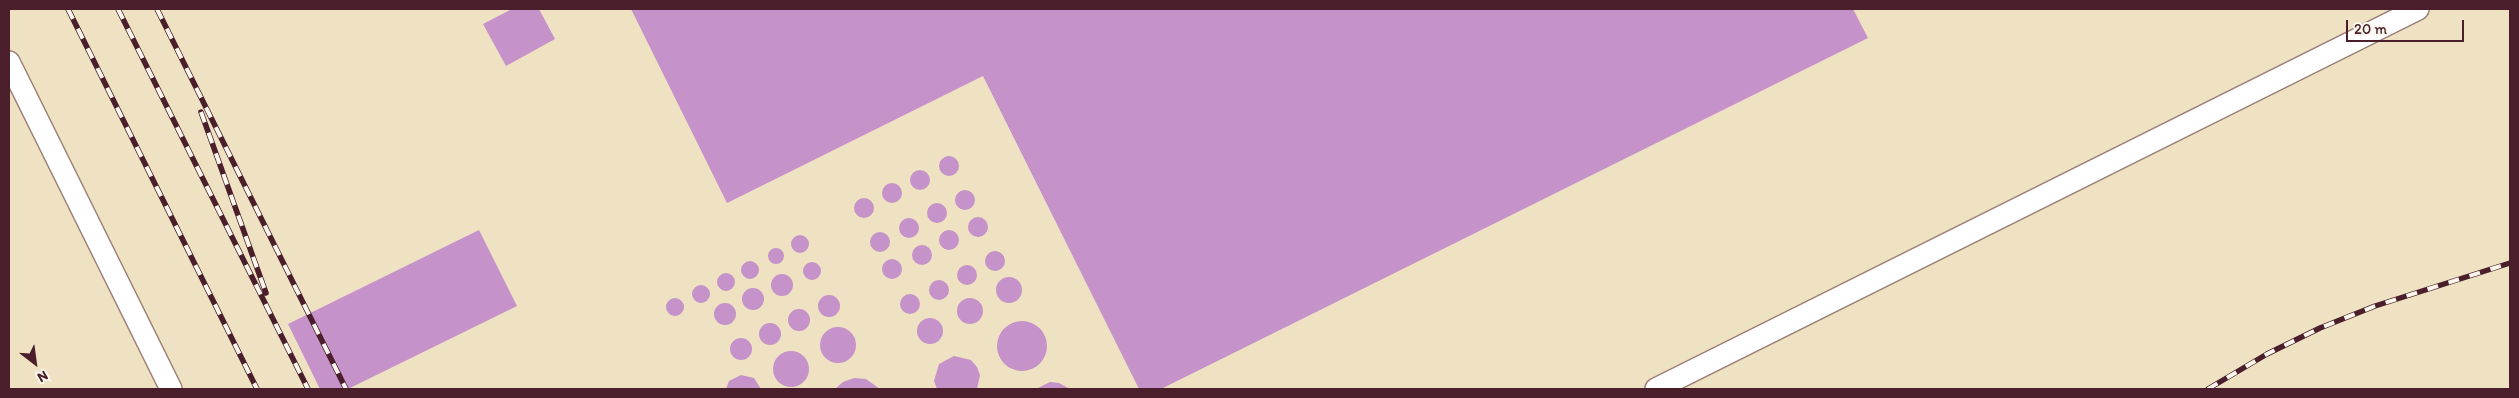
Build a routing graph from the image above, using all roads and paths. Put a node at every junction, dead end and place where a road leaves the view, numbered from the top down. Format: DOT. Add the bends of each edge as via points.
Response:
graph roads {
  1 [pos="2418,9"];
  2 [pos="9,62"];
  3 [pos="172,389"];
  4 [pos="1656,389"];
  1 -- 4 [label="lane"];
  2 -- 3 [label="lane"];
}
